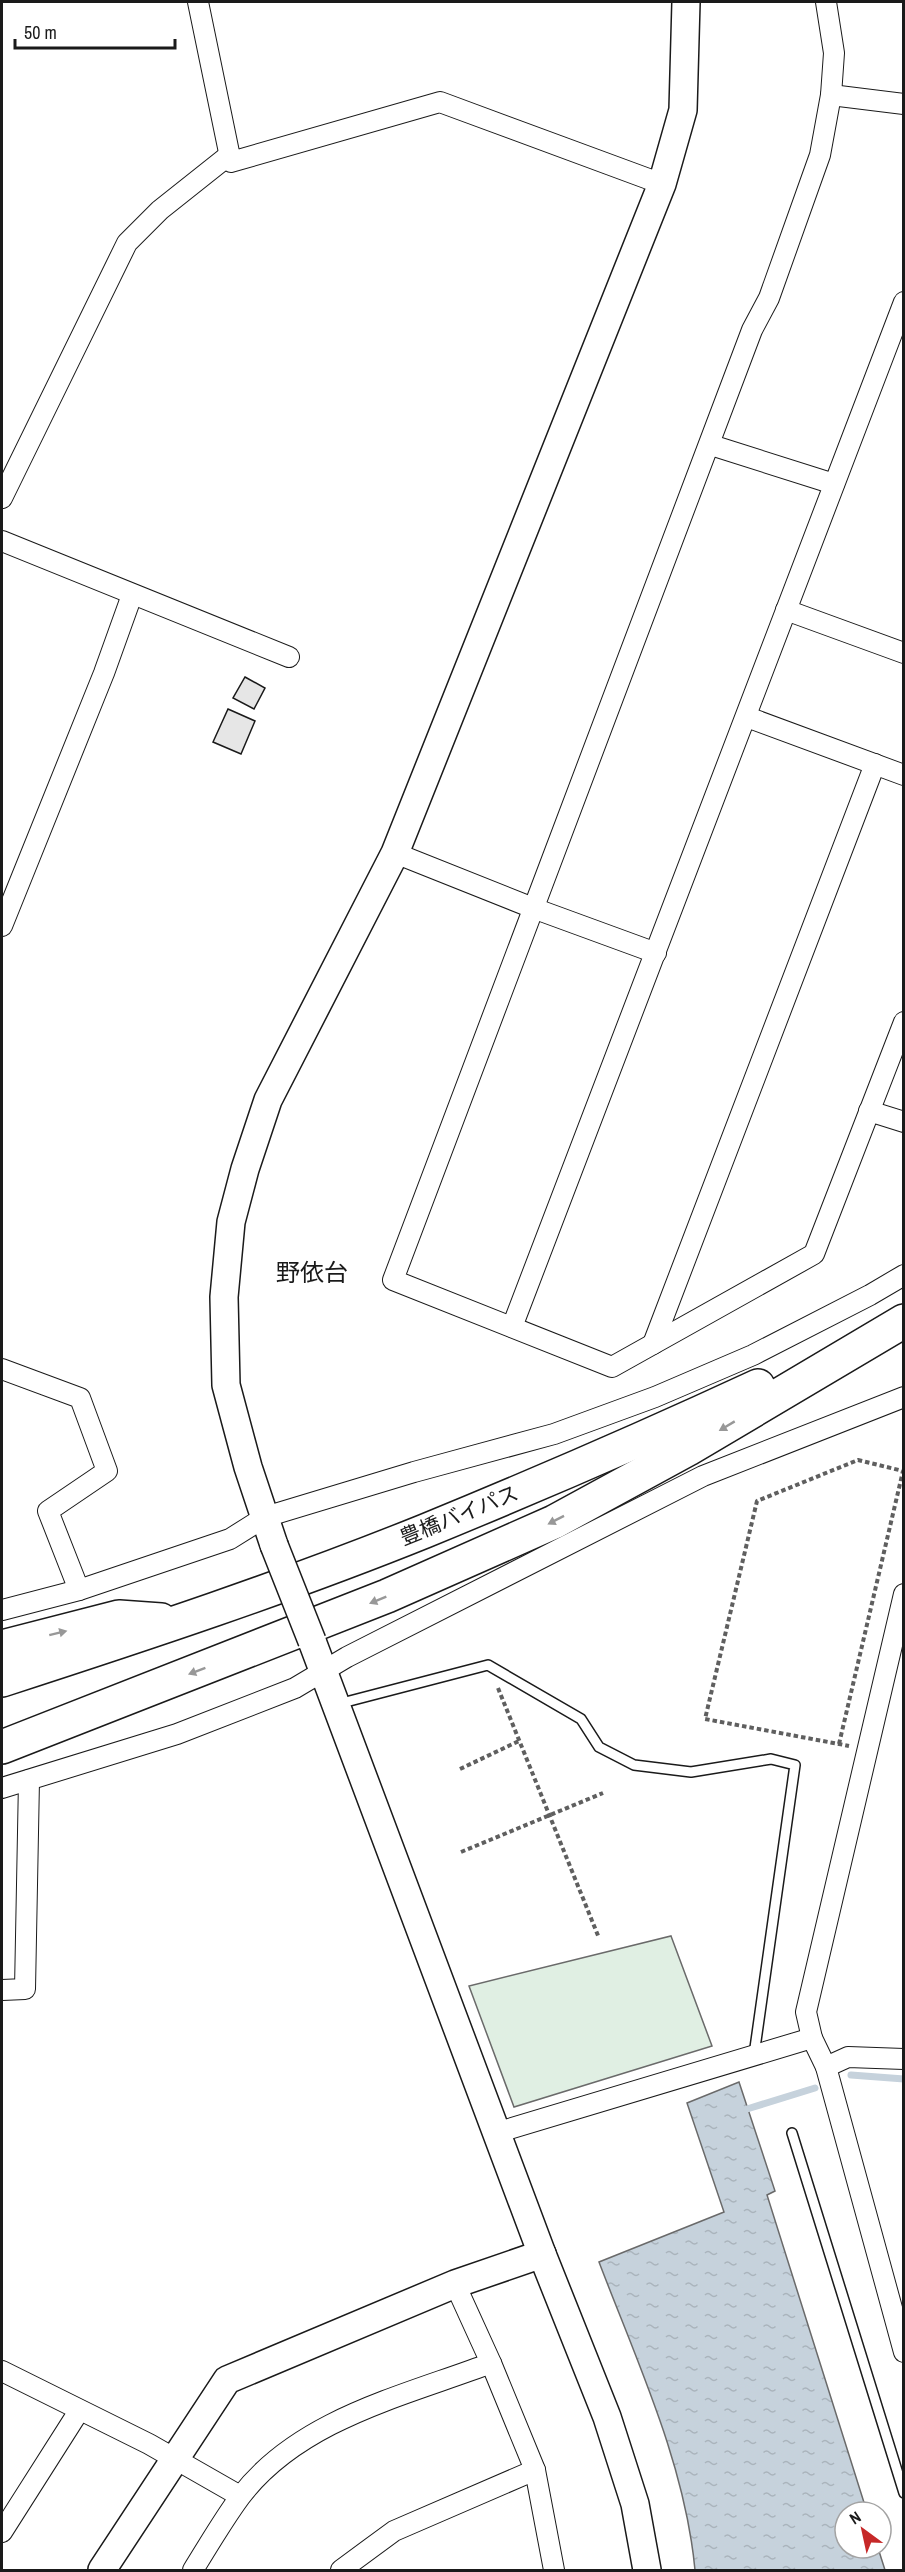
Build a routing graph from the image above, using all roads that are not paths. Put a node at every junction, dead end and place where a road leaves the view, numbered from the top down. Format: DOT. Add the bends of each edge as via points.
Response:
graph roads {
  1 [pos="198,2"];
  2 [pos="686,2"];
  3 [pos="826,2"];
  4 [pos="831,95"];
  5 [pos="903,104"];
  6 [pos="228,156"];
  7 [pos="662,184"];
  8 [pos="903,306"];
  9 [pos="711,445"];
  10 [pos="834,484"];
  11 [pos="2,498"];
  12 [pos="2,541"];
  13 [pos="132,595"];
  14 [pos="786,610"];
  15 [pos="903,653"];
  16 [pos="289,657"];
  17 [pos="747,717"];
  18 [pos="875,764"];
  19 [pos="903,775"];
  20 [pos="395,853"];
  21 [pos="533,908"];
  22 [pos="2,926"];
  23 [pos="656,953"];
  24 [pos="903,1022"];
  25 [pos="869,1111"];
  26 [pos="903,1122"];
  27 [pos="903,1275"];
  28 [pos="903,1319"];
  29 [pos="512,1327"];
  30 [pos="653,1344"];
  31 [pos="2,1369"];
  32 [pos="903,1397"];
  33 [pos="265,1517"];
  34 [pos="79,1590"];
  35 [pos="903,1594"];
  36 [pos="2,1610"];
  37 [pos="181,1621"];
  38 [pos="2,1647"];
  39 [pos="324,1670"];
  40 [pos="2,1680"];
  41 [pos="338,1704"];
  42 [pos="2,1747"];
  43 [pos="29,1780"];
  44 [pos="2,1788"];
  45 [pos="2,1990"];
  46 [pos="812,2038"];
  47 [pos="754,2055"];
  48 [pos="903,2059"];
  49 [pos="826,2067"];
  50 [pos="499,2132"];
  51 [pos="792,2133"];
  52 [pos="542,2254"];
  53 [pos="455,2284"];
  54 [pos="902,2344"];
  55 [pos="491,2363"];
  56 [pos="2,2371"];
  57 [pos="79,2411"];
  58 [pos="175,2460"];
  59 [pos="535,2470"];
  60 [pos="903,2493"];
  61 [pos="240,2496"];
  62 [pos="2,2532"];
  63 [pos="102,2571"];
  64 [pos="193,2571"];
  65 [pos="341,2571"];
  66 [pos="554,2571"];
  67 [pos="647,2571"];
  1 -- 6 [label="street"];
  2 -- 7 [label="street" via="683,110"];
  3 -- 4 [label="street" via="834,53"];
  4 -- 5 [label="street"];
  4 -- 9 [label="street" via="820,155"];
  6 -- 7 [label="street" via="231,162 440,102"];
  6 -- 11 [label="street" via="160,210 127,243"];
  7 -- 20 [label="street"];
  8 -- 10 [label="street"];
  9 -- 10 [label="street"];
  9 -- 21 [label="street"];
  10 -- 14 [label="street"];
  12 -- 13 [label="street"];
  13 -- 16 [label="street"];
  13 -- 22 [label="street"];
  14 -- 15 [label="street"];
  14 -- 17 [label="street"];
  17 -- 18 [label="street"];
  17 -- 23 [label="street"];
  18 -- 19 [label="street"];
  18 -- 30 [label="street"];
  20 -- 21 [label="street"];
  20 -- 33 [label="street" via="268,1100 231,1222 224,1297 225,1385"];
  21 -- 23 [label="street"];
  21 -- 29 [label="street" via="393,1280"];
  23 -- 29 [label="street"];
  24 -- 25 [label="street"];
  25 -- 26 [label="street"];
  25 -- 30 [label="street" via="814,1254"];
  27 -- 33 [label="street" via="753,1355 655,1397 554,1434"];
  28 -- 37 [label="highway, 豊橋バイパス" via="676,1424 424,1531"];
  28 -- 42 [label="highway, one-way" via="688,1449 554,1522 387,1596"];
  29 -- 30 [label="street" via="612,1367"];
  31 -- 34 [label="street" via="80,1398 107,1471 48,1510"];
  32 -- 39 [label="street" via="704,1476"];
  33 -- 34 [label="street" via="230,1539"];
  33 -- 39 [label="street, bridge"];
  34 -- 36 [label="street"];
  35 -- 46 [label="street" via="806,2012"];
  38 -- 37 [label="highway, one-way" via="119,1617"];
  37 -- 40 [label="highway, 豊橋バイパス"];
  39 -- 41 [label="street"];
  39 -- 43 [label="street" via="295,1688 177,1734"];
  41 -- 47 [label="lane" via="488,1665 581,1719 599,1747 634,1765 691,1773 771,1759 795,1765"];
  41 -- 50 [label="street"];
  43 -- 44 [label="street"];
  43 -- 45 [label="street" via="25,1989"];
  46 -- 47 [label="street"];
  46 -- 49 [label="street"];
  47 -- 50 [label="street"];
  48 -- 49 [label="street" via="848,2057"];
  49 -- 54 [label="street"];
  50 -- 52 [label="street"];
  51 -- 60 [label="lane"];
  52 -- 53 [label="street"];
  52 -- 67 [label="street" via="607,2417 635,2504"];
  53 -- 55 [label="street"];
  53 -- 58 [label="street" via="227,2380"];
  55 -- 59 [label="street"];
  55 -- 61 [label="street" via="327,2424 297,2442"];
  56 -- 57 [label="street"];
  57 -- 58 [label="street"];
  57 -- 62 [label="street"];
  58 -- 61 [label="street"];
  58 -- 63 [label="street"];
  59 -- 65 [label="street" via="394,2531"];
  59 -- 66 [label="street"];
  61 -- 64 [label="street"];
}
